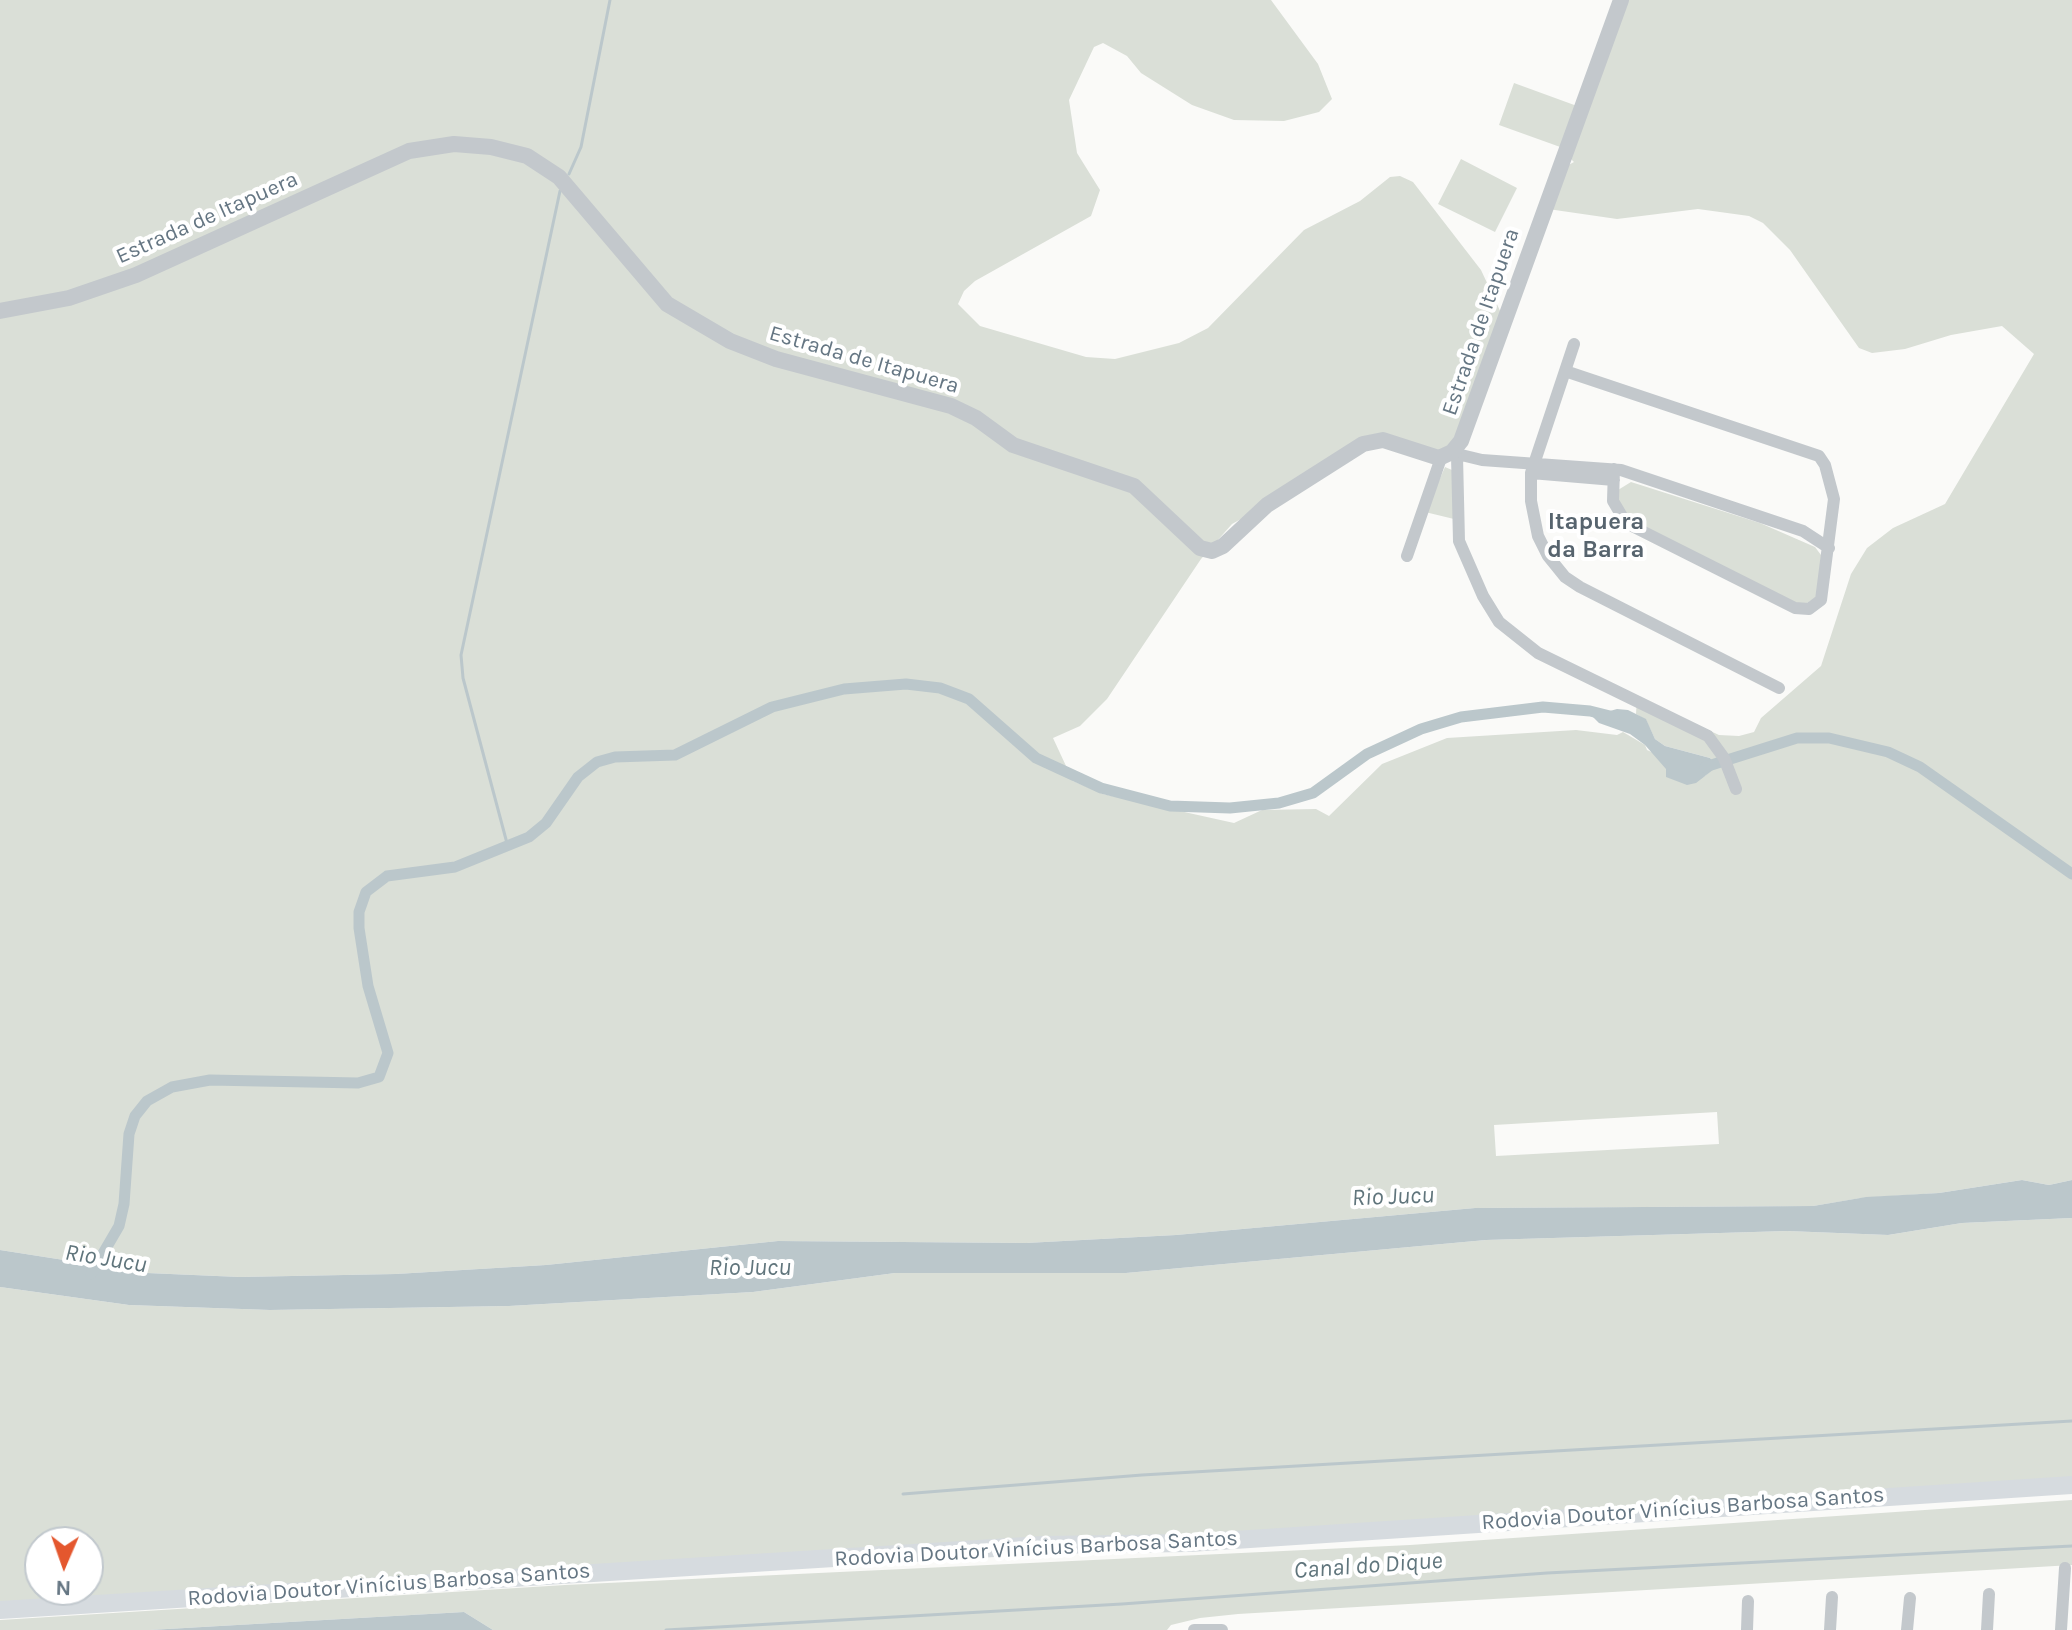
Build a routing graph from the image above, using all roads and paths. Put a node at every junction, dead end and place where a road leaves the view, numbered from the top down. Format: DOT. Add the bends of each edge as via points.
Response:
graph roads {
  1 [pos="1621,0"];
  2 [pos="0,311"];
  3 [pos="1574,344"];
  4 [pos="1565,371"];
  5 [pos="1450,455"];
  6 [pos="1532,467"];
  7 [pos="1614,474"];
  8 [pos="1829,548"];
  9 [pos="1407,556"];
  10 [pos="1779,688"];
  11 [pos="1736,789"];
  12 [pos="2072,1485"];
  13 [pos="2065,1568"];
  14 [pos="1989,1594"];
  15 [pos="1832,1597"];
  16 [pos="1910,1598"];
  17 [pos="1748,1601"];
  18 [pos="0,1610"];
  19 [pos="1195,1629"];
  20 [pos="1222,1630"];
  21 [pos="1747,1630"];
  22 [pos="1830,1630"];
  23 [pos="1907,1630"];
  24 [pos="1987,1630"];
  25 [pos="2061,1630"];
  1 -- 5 [label="street, Estrada de Itapuera" via="1471,420"];
  2 -- 5 [label="street, Estrada de Itapuera" via="69,298 136,275 409,151 471,143 527,156 559,177 667,304 730,341 776,359 951,406 1013,445 1134,486 1206,550 1223,546 1267,505 1368,441 1383,440 1429,457"];
  3 -- 4 [label="street"];
  4 -- 6 [label="street"];
  4 -- 8 [label="street" via="1819,456 1833,493"];
  5 -- 6 [label="street"];
  5 -- 9 [label="street"];
  5 -- 11 [label="street" via="1459,541 1499,622 1538,653 1702,731 1713,739"];
  6 -- 7 [label="street"];
  6 -- 10 [label="street" via="1538,536 1565,577"];
  7 -- 8 [label="street" via="1803,531"];
  7 -- 8 [label="street" via="1615,507 1626,523 1795,608 1809,609 1821,600"];
  12 -- 18 [label="main road, Rodovia Doutor Vinícius Barbosa Santos" via="1189,1543 1042,1545"];
  13 -- 25 [label="street"];
  14 -- 24 [label="street"];
  15 -- 22 [label="street"];
  16 -- 23 [label="street"];
  17 -- 21 [label="street"];
  19 -- 20 [label="street"];
}
